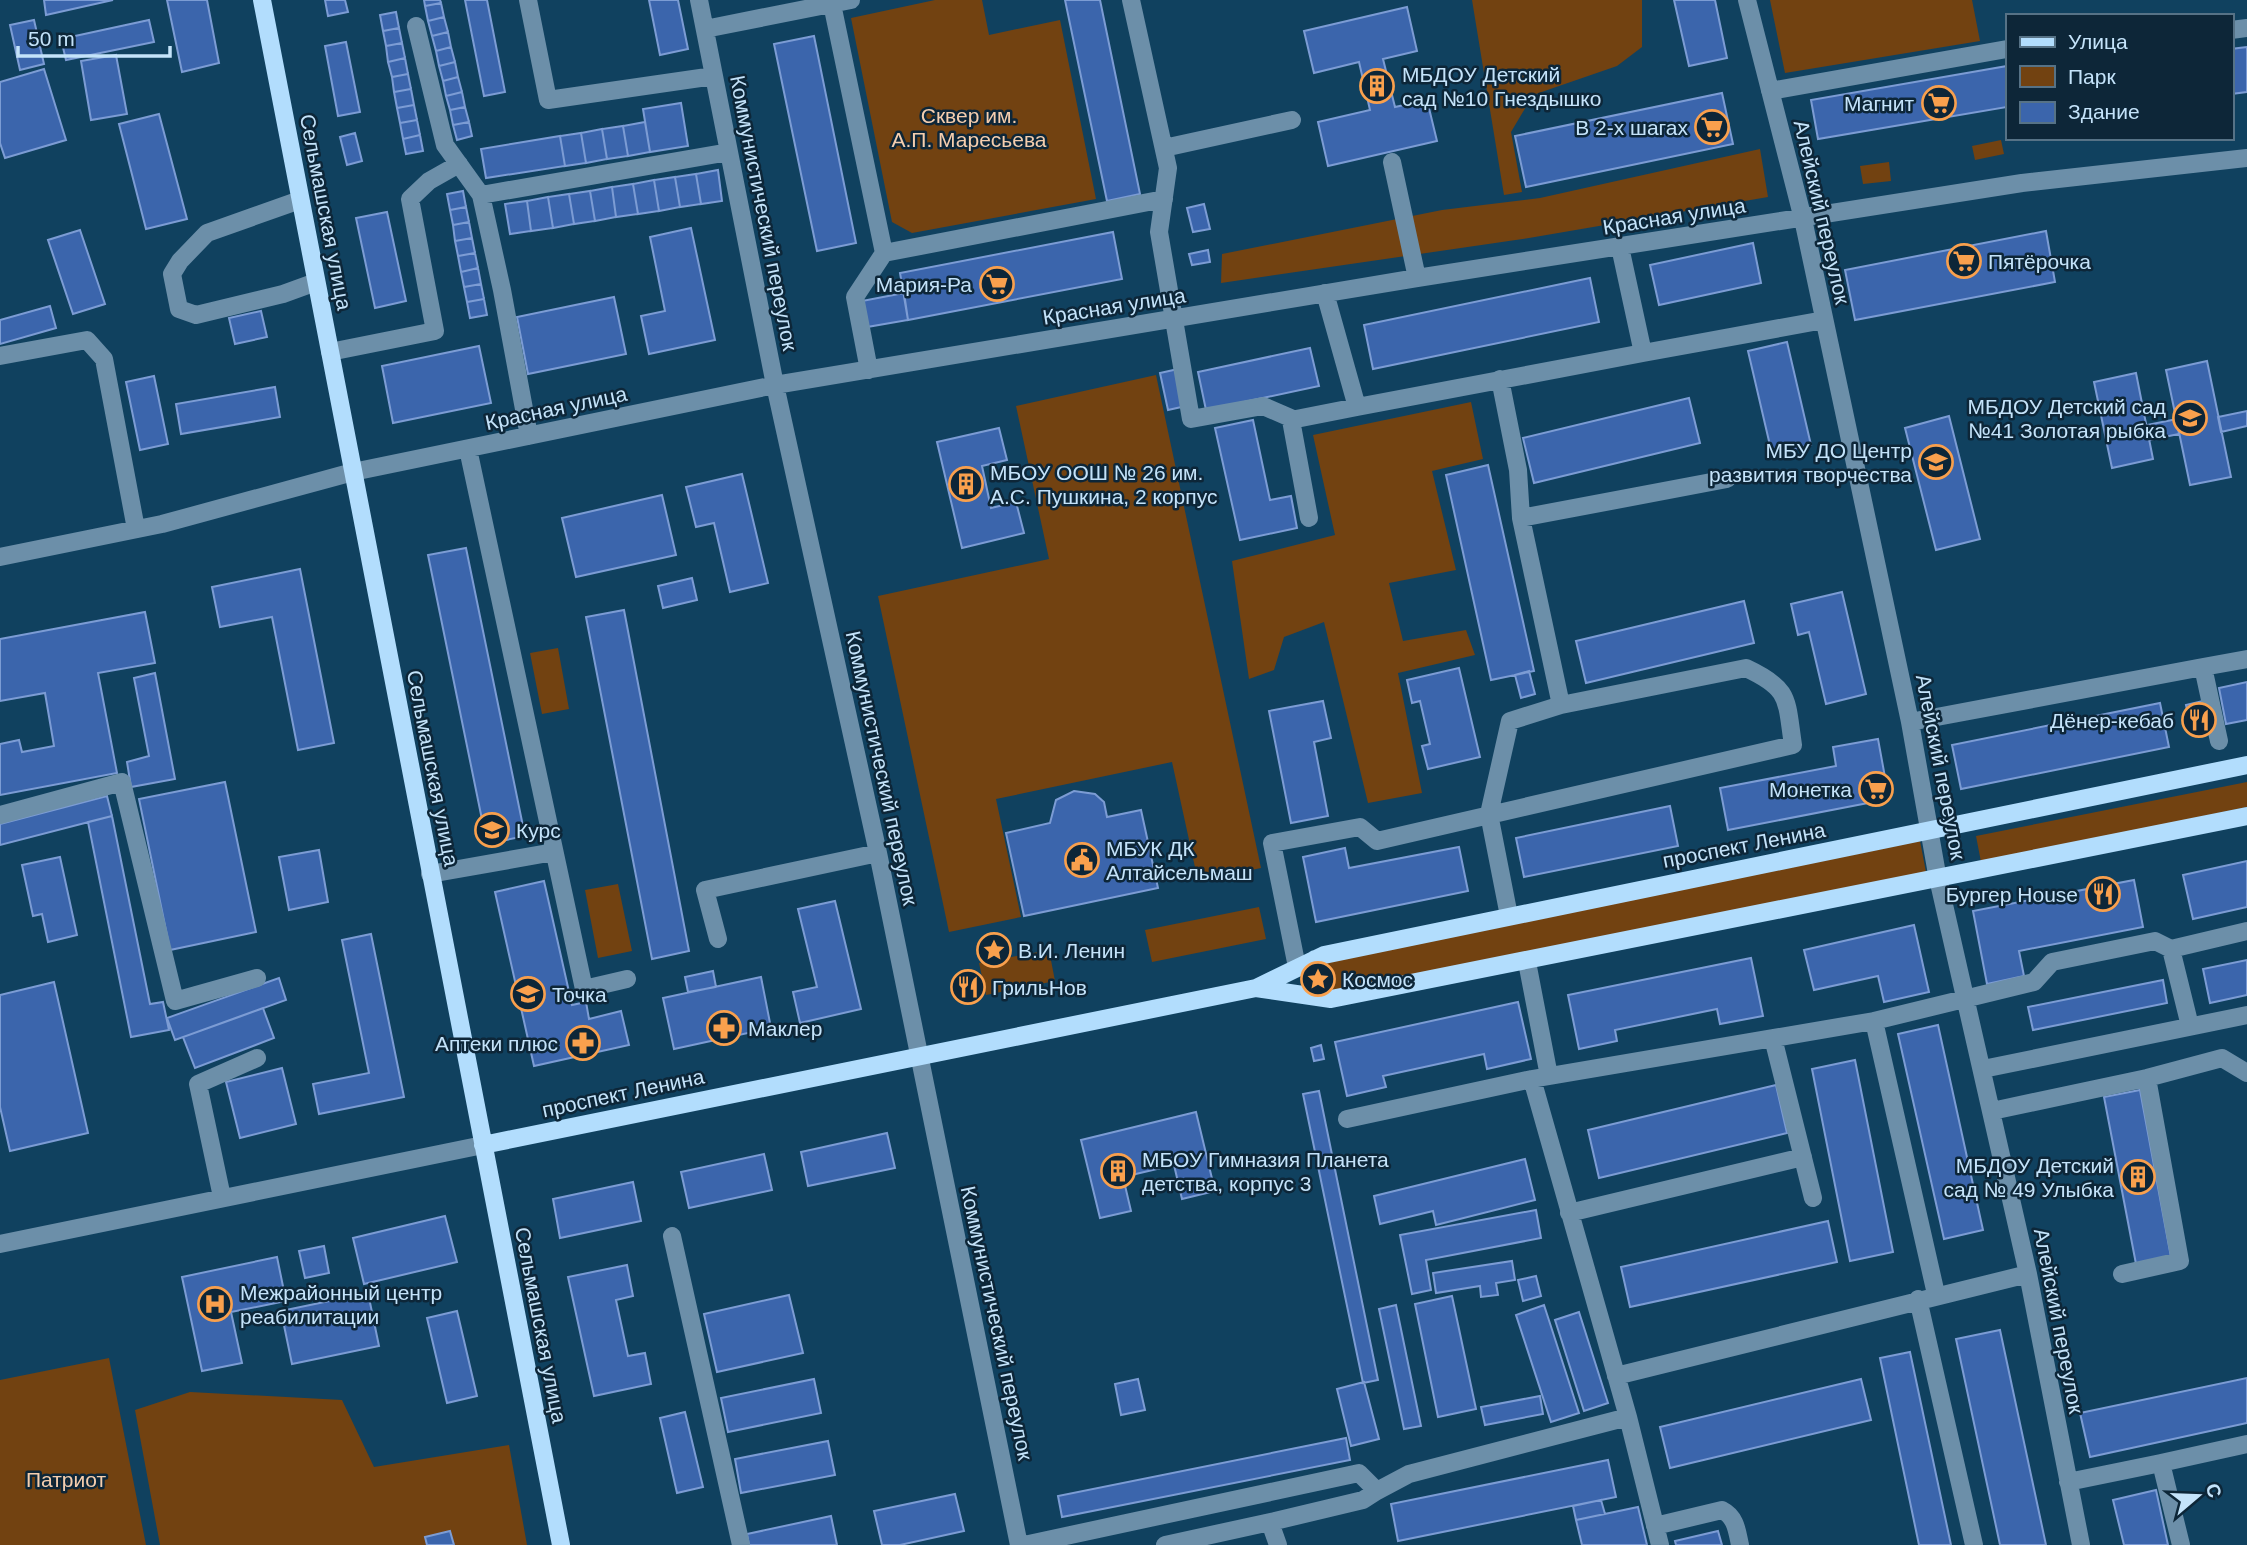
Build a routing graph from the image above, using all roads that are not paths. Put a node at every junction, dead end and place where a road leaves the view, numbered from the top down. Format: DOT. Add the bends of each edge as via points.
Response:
graph roads {
  1 [pos="262,0"];
  2 [pos="528,0"];
  3 [pos="699,0"];
  4 [pos="850,0"];
  5 [pos="1131,0"];
  6 [pos="1747,0"];
  7 [pos="832,4"];
  8 [pos="416,26"];
  9 [pos="705,29"];
  10 [pos="2006,48"];
  11 [pos="714,76"];
  12 [pos="1770,92"];
  13 [pos="1292,120"];
  14 [pos="1164,148"];
  15 [pos="729,152"];
  16 [pos="2247,158"];
  17 [pos="1392,162"];
  18 [pos="459,164"];
  19 [pos="481,195"];
  20 [pos="1164,199"];
  21 [pos="300,200"];
  22 [pos="1803,219"];
  23 [pos="1620,247"];
  24 [pos="884,253"];
  25 [pos="1417,278"];
  26 [pos="316,282"];
  27 [pos="1325,293"];
  28 [pos="1174,320"];
  29 [pos="1824,320"];
  30 [pos="330,352"];
  31 [pos="1643,353"];
  32 [pos="0,356"];
  33 [pos="869,370"];
  34 [pos="1500,379"];
  35 [pos="775,385"];
  36 [pos="1357,407"];
  37 [pos="1293,419"];
  38 [pos="528,436"];
  39 [pos="468,449"];
  40 [pos="353,472"];
  41 [pos="1727,479"];
  42 [pos="1309,518"];
  43 [pos="1521,518"];
  44 [pos="136,529"];
  45 [pos="0,558"];
  46 [pos="2247,659"];
  47 [pos="2203,667"];
  48 [pos="1561,705"];
  49 [pos="1910,722"];
  50 [pos="2219,741"];
  51 [pos="2247,765"];
  52 [pos="1489,814"];
  53 [pos="0,815"];
  54 [pos="2247,816"];
  55 [pos="1930,831"];
  56 [pos="554,852"];
  57 [pos="878,853"];
  58 [pos="430,874"];
  59 [pos="1938,876"];
  60 [pos="1508,916"];
  61 [pos="2247,931"];
  62 [pos="718,939"];
  63 [pos="2171,949"];
  64 [pos="1315,959"];
  65 [pos="1527,962"];
  66 [pos="1297,967"];
  67 [pos="257,978"];
  68 [pos="627,979"];
  69 [pos="1256,988"];
  70 [pos="1320,997"];
  71 [pos="1967,1000"];
  72 [pos="2247,1015"];
  73 [pos="1874,1021"];
  74 [pos="2190,1026"];
  75 [pos="1773,1038"];
  76 [pos="918,1056"];
  77 [pos="257,1058"];
  78 [pos="1983,1069"];
  79 [pos="2247,1073"];
  80 [pos="1541,1077"];
  81 [pos="2147,1078"];
  82 [pos="1992,1111"];
  83 [pos="1347,1119"];
  84 [pos="484,1145"];
  85 [pos="1803,1157"];
  86 [pos="222,1197"];
  87 [pos="1813,1198"];
  88 [pos="1569,1213"];
  89 [pos="672,1236"];
  90 [pos="0,1244"];
  91 [pos="2122,1273"];
  92 [pos="2028,1274"];
  93 [pos="1937,1294"];
  94 [pos="1918,1299"];
  95 [pos="1616,1376"];
  96 [pos="1628,1417"];
  97 [pos="2247,1444"];
  98 [pos="2161,1463"];
  99 [pos="2068,1482"];
  100 [pos="1377,1490"];
  101 [pos="1275,1521"];
  102 [pos="1655,1526"];
  103 [pos="561,1545"];
  104 [pos="741,1545"];
  105 [pos="1021,1545"];
  106 [pos="1165,1545"];
  107 [pos="1278,1545"];
  108 [pos="1660,1545"];
  109 [pos="1740,1545"];
  110 [pos="1973,1545"];
  111 [pos="2081,1545"];
  112 [pos="2181,1545"];
  1 -- 21 [label="main road, Сельмашская улица"];
  2 -- 11 [label="street" via="548,100"];
  3 -- 9 [label="street, Коммунистический переулок"];
  4 -- 7 [label="street"];
  5 -- 14 [label="street"];
  6 -- 12 [label="street, Алейский переулок"];
  7 -- 9 [label="street"];
  7 -- 24 [label="street"];
  8 -- 18 [label="street" via="445,145"];
  9 -- 11 [label="street, Коммунистический переулок"];
  10 -- 12 [label="street"];
  11 -- 15 [label="street, Коммунистический переулок"];
  12 -- 22 [label="street, Алейский переулок"];
  13 -- 14 [label="street"];
  14 -- 20 [label="street" via="1168,168"];
  15 -- 19 [label="street"];
  15 -- 35 [label="street, Коммунистический переулок"];
  16 -- 22 [label="street, Красная улица" via="2022,183"];
  17 -- 25 [label="street"];
  18 -- 19 [label="street"];
  18 -- 30 [label="street" via="429,181 410,199 435,331"];
  19 -- 38 [label="street"];
  20 -- 24 [label="street"];
  20 -- 28 [label="street" via="1159,232"];
  21 -- 26 [label="main road, Сельмашская улица"];
  21 -- 26 [label="street" via="207,233 172,274 178,309 196,315"];
  22 -- 23 [label="street, Красная улица"];
  22 -- 29 [label="street, Алейский переулок"];
  23 -- 25 [label="street, Красная улица"];
  23 -- 31 [label="street"];
  24 -- 33 [label="street" via="855,297"];
  25 -- 27 [label="street, Красная улица"];
  26 -- 30 [label="main road, Сельмашская улица"];
  27 -- 28 [label="street, Красная улица"];
  27 -- 36 [label="street"];
  28 -- 33 [label="street, Красная улица"];
  28 -- 37 [label="street" via="1191,419 1264,406"];
  29 -- 31 [label="street"];
  29 -- 49 [label="street, Алейский переулок"];
  30 -- 40 [label="main road, Сельмашская улица"];
  31 -- 34 [label="street"];
  32 -- 44 [label="street" via="88,340 104,359"];
  33 -- 35 [label="street, Красная улица"];
  34 -- 36 [label="street"];
  34 -- 43 [label="street" via="1518,470"];
  35 -- 38 [label="street, Красная улица"];
  35 -- 57 [label="street, Коммунистический переулок"];
  36 -- 37 [label="street"];
  37 -- 42 [label="street"];
  38 -- 39 [label="street, Красная улица"];
  39 -- 40 [label="street, Красная улица"];
  39 -- 56 [label="street"];
  40 -- 44 [label="street, Красная улица"];
  40 -- 58 [label="main road, Сельмашская улица"];
  41 -- 43 [label="street"];
  43 -- 48 [label="street"];
  44 -- 45 [label="street, Красная улица"];
  46 -- 47 [label="street"];
  47 -- 49 [label="street"];
  47 -- 50 [label="street"];
  48 -- 52 [label="street" via="1510,721"];
  48 -- 52 [label="street" via="1745,668 1773,681 1786,701 1793,745"];
  49 -- 55 [label="street, Алейский переулок"];
  51 -- 55 [label="main road, проспект Ленина"];
  52 -- 60 [label="street"];
  52 -- 66 [label="street" via="1377,841 1360,827 1272,843"];
  53 -- 67 [label="street" via="122,782 175,1002"];
  54 -- 59 [label="main road, проспект Ленина"];
  55 -- 59 [label="street, Алейский переулок"];
  55 -- 60 [label="main road, проспект Ленина"];
  56 -- 58 [label="street"];
  56 -- 68 [label="street" via="584,989"];
  57 -- 62 [label="street" via="705,890"];
  57 -- 76 [label="street, Коммунистический переулок"];
  58 -- 84 [label="main road, Сельмашская улица"];
  59 -- 65 [label="main road, проспект Ленина"];
  59 -- 71 [label="street, Алейский переулок"];
  60 -- 64 [label="main road, проспект Ленина"];
  61 -- 63 [label="street"];
  63 -- 71 [label="street" via="2155,942 2052,962 2035,982"];
  63 -- 74 [label="street"];
  64 -- 66 [label="main road, проспект Ленина"];
  64 -- 70 [label="main road" via="1312,985"];
  65 -- 70 [label="main road, проспект Ленина" via="1331,999"];
  65 -- 80 [label="street"];
  66 -- 69 [label="main road, проспект Ленина"];
  69 -- 70 [label="main road, проспект Ленина"];
  69 -- 76 [label="main road, проспект Ленина"];
  71 -- 73 [label="street"];
  71 -- 78 [label="street, Алейский переулок"];
  72 -- 74 [label="street"];
  73 -- 75 [label="street"];
  73 -- 93 [label="street"];
  74 -- 78 [label="street"];
  75 -- 80 [label="street"];
  75 -- 85 [label="street"];
  76 -- 84 [label="main road, проспект Ленина"];
  76 -- 105 [label="street, Коммунистический переулок"];
  77 -- 86 [label="street" via="198,1083"];
  78 -- 82 [label="street, Алейский переулок"];
  79 -- 81 [label="street" via="2222,1058"];
  80 -- 83 [label="street"];
  80 -- 88 [label="street"];
  81 -- 82 [label="street"];
  81 -- 91 [label="street" via="2180,1261"];
  82 -- 92 [label="street, Алейский переулок"];
  84 -- 86 [label="street, проспект Ленина"];
  84 -- 103 [label="main road, Сельмашская улица"];
  85 -- 87 [label="street"];
  85 -- 88 [label="street"];
  86 -- 90 [label="street, проспект Ленина"];
  88 -- 95 [label="street"];
  89 -- 104 [label="street"];
  92 -- 93 [label="street"];
  92 -- 99 [label="street, Алейский переулок"];
  93 -- 94 [label="street"];
  94 -- 95 [label="street"];
  94 -- 110 [label="street"];
  95 -- 96 [label="street"];
  96 -- 100 [label="street" via="1409,1474"];
  96 -- 102 [label="street"];
  97 -- 98 [label="street"];
  98 -- 99 [label="street"];
  98 -- 112 [label="street"];
  99 -- 111 [label="street, Алейский переулок"];
  100 -- 101 [label="street" via="1363,1500"];
  100 -- 105 [label="street" via="1359,1473"];
  101 -- 106 [label="street"];
  101 -- 107 [label="street" via="1272,1528"];
  102 -- 108 [label="street"];
  102 -- 109 [label="street" via="1722,1510 1735,1523"];
}
